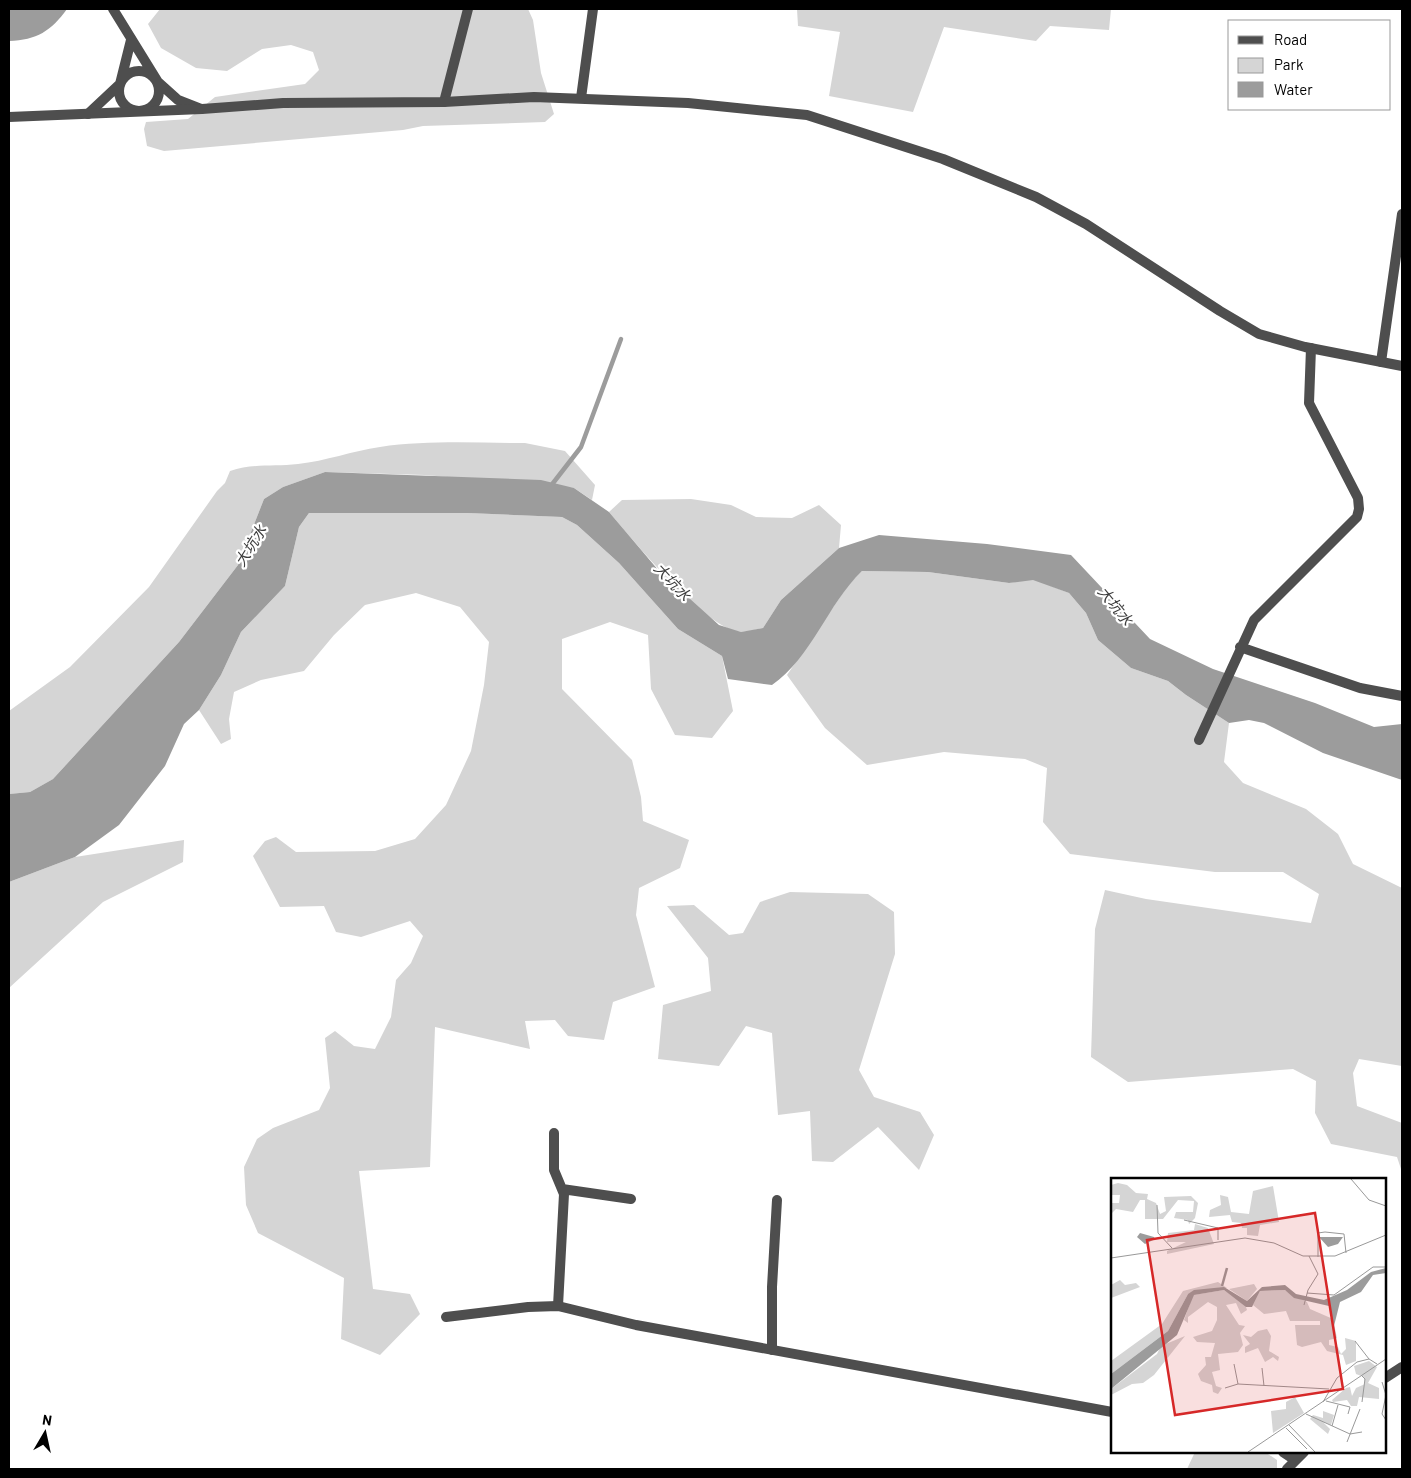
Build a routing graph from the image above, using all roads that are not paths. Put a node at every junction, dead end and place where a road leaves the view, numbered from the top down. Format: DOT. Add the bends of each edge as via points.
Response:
graph roads {
  1 [pos="113,9"];
  2 [pos="468,9"];
  3 [pos="593,9"];
  4 [pos="131,40"];
  5 [pos="158,82"];
  6 [pos="120,84"];
  7 [pos="580,98"];
  8 [pos="444,102"];
  9 [pos="202,109"];
  10 [pos="141,111"];
  11 [pos="88,114"];
  12 [pos="9,117"];
  13 [pos="1402,214"];
  14 [pos="1311,348"];
  15 [pos="1381,362"];
  16 [pos="1402,366"];
  17 [pos="1240,647"];
  18 [pos="1402,696"];
  19 [pos="1199,740"];
  20 [pos="554,1133"];
  21 [pos="562,1188"];
  22 [pos="632,1199"];
  23 [pos="777,1200"];
  24 [pos="558,1306"];
  25 [pos="446,1317"];
  26 [pos="772,1350"];
  27 [pos="1402,1367"];
  28 [pos="1386,1377"];
  29 [pos="1111,1412"];
  30 [pos="1284,1453"];
  31 [pos="1303,1453"];
  32 [pos="1295,1460"];
  33 [pos="1286,1469"];
  1 -- 4 [label="street"];
  2 -- 8 [label="street"];
  3 -- 7 [label="street"];
  4 -- 5 [label="street"];
  4 -- 6 [label="street"];
  5 -- 6 [label="street" via="153,75 138,70 130,72"];
  5 -- 9 [label="street" via="178,100"];
  5 -- 10 [label="street" via="159,97 149,109"];
  6 -- 10 [label="street" via="118,92 126,106"];
  6 -- 11 [label="street"];
  7 -- 8 [label="street" via="534,96"];
  7 -- 14 [label="street" via="688,103 807,115 943,159 1036,197 1086,224 1259,334"];
  8 -- 9 [label="street" via="283,103"];
  9 -- 10 [label="street"];
  10 -- 11 [label="street"];
  11 -- 12 [label="street"];
  13 -- 15 [label="street"];
  14 -- 15 [label="street"];
  14 -- 17 [label="street" via="1309,403 1358,498 1359,509 1357,517 1254,620"];
  15 -- 16 [label="street"];
  17 -- 18 [label="street" via="1360,688"];
  17 -- 19 [label="street"];
  20 -- 21 [label="street" via="554,1170"];
  21 -- 22 [label="street"];
  21 -- 24 [label="street"];
  23 -- 26 [label="street"];
  24 -- 25 [label="street"];
  24 -- 26 [label="street" via="636,1325"];
  26 -- 29 [label="street"];
  27 -- 28 [label="street"];
  30 -- 32 [label="street"];
  31 -- 32 [label="street"];
  32 -- 33 [label="street"];
}
